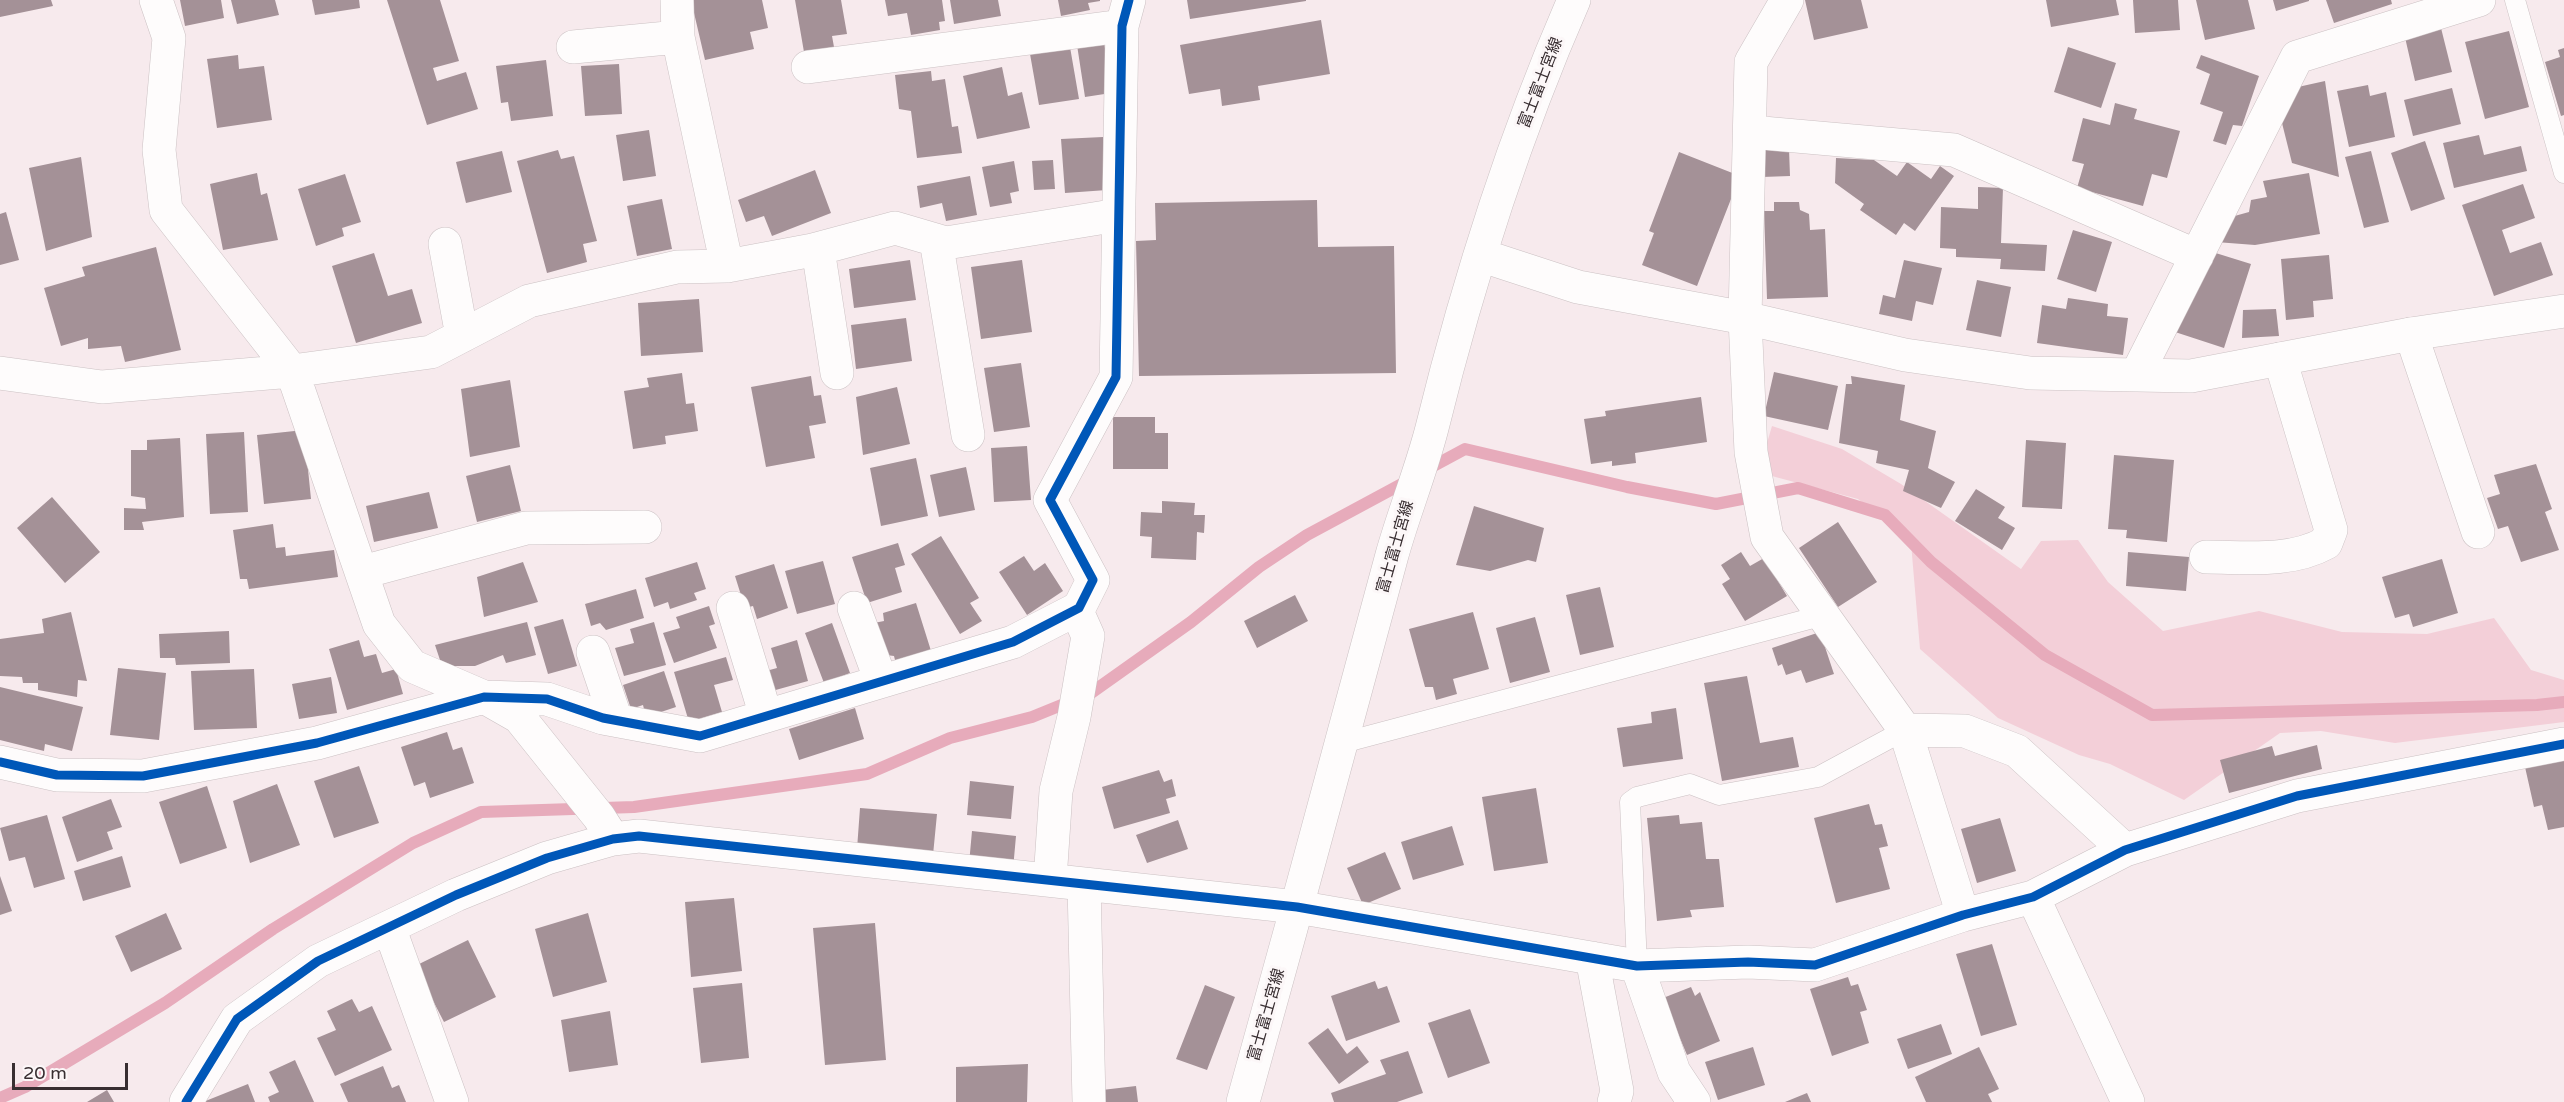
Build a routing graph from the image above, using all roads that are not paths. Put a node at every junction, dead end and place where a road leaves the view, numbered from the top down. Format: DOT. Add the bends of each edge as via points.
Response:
graph roads {
  1 [pos="156,0"];
  2 [pos="677,0"];
  3 [pos="1574,0"];
  4 [pos="1787,0"];
  5 [pos="2480,0"];
  6 [pos="2515,0"];
  7 [pos="1126,13"];
  8 [pos="678,37"];
  9 [pos="573,47"];
  10 [pos="808,67"];
  11 [pos="1751,132"];
  12 [pos="2564,172"];
  13 [pos="1118,215"];
  14 [pos="936,240"];
  15 [pos="445,244"];
  16 [pos="818,249"];
  17 [pos="1480,255"];
  18 [pos="2197,256"];
  19 [pos="727,266"];
  20 [pos="2564,311"];
  21 [pos="1745,318"];
  22 [pos="2411,334"];
  23 [pos="462,336"];
  24 [pos="2280,359"];
  25 [pos="292,371"];
  26 [pos="0,373"];
  27 [pos="837,373"];
  28 [pos="2137,374"];
  29 [pos="968,435"];
  30 [pos="645,527"];
  31 [pos="2478,532"];
  32 [pos="2206,557"];
  33 [pos="363,572"];
  34 [pos="733,608"];
  35 [pos="854,608"];
  36 [pos="1076,609"];
  37 [pos="1824,615"];
  38 [pos="593,652"];
  39 [pos="881,681"];
  40 [pos="484,697"];
  41 [pos="766,716"];
  42 [pos="616,720"];
  43 [pos="1905,730"];
  44 [pos="1342,744"];
  45 [pos="2564,744"];
  46 [pos="0,762"];
  47 [pos="606,828"];
  48 [pos="2125,850"];
  49 [pos="1050,880"];
  50 [pos="1084,884"];
  51 [pos="2033,897"];
  52 [pos="1297,907"];
  53 [pos="1963,915"];
  54 [pos="389,927"];
  55 [pos="1592,958"];
  56 [pos="1637,966"];
  57 [pos="186,1102"];
  58 [pos="452,1102"];
  59 [pos="1089,1102"];
  60 [pos="1243,1102"];
  61 [pos="1614,1102"];
  62 [pos="1694,1102"];
  63 [pos="2128,1102"];
  1 -- 25 [label="street" via="169,38 159,150 166,210"];
  2 -- 8 [label="street"];
  3 -- 17 [label="street, 富士富士宮線" via="1546,64"];
  4 -- 11 [label="street" via="1751,62"];
  5 -- 18 [label="street" via="2297,57"];
  6 -- 12 [label="lane"];
  7 -- 10 [label="street"];
  7 -- 13 [label="street"];
  8 -- 9 [label="street"];
  8 -- 19 [label="street"];
  11 -- 18 [label="street" via="1954,150"];
  11 -- 21 [label="street"];
  13 -- 14 [label="street" via="946,243"];
  13 -- 36 [label="street" via="1116,377 1050,500 1094,580"];
  14 -- 16 [label="street" via="896,228"];
  14 -- 29 [label="street"];
  15 -- 23 [label="street"];
  16 -- 19 [label="street"];
  16 -- 27 [label="street"];
  17 -- 21 [label="street" via="1578,287"];
  17 -- 44 [label="street, 富士富士宮線" via="1400,526"];
  18 -- 28 [label="street"];
  19 -- 23 [label="street" via="677,267 581,287 529,301"];
  20 -- 22 [label="street"];
  21 -- 28 [label="street" via="1905,355 2030,373"];
  21 -- 37 [label="street" via="1751,452 1767,537"];
  22 -- 24 [label="street"];
  22 -- 31 [label="street"];
  23 -- 25 [label="street" via="431,352"];
  24 -- 28 [label="street" via="2191,376"];
  24 -- 32 [label="street" via="2331,530 2326,543 2294,555"];
  25 -- 26 [label="street" via="102,387"];
  25 -- 33 [label="street"];
  30 -- 33 [label="street" via="526,528"];
  33 -- 40 [label="street" via="379,624 412,666"];
  34 -- 41 [label="street"];
  35 -- 39 [label="street"];
  36 -- 39 [label="street" via="1013,642"];
  36 -- 49 [label="street" via="1088,636 1056,791"];
  37 -- 43 [label="street"];
  37 -- 44 [label="lane"];
  38 -- 42 [label="street"];
  39 -- 41 [label="street"];
  40 -- 42 [label="street" via="547,699"];
  40 -- 46 [label="street" via="317,743 143,776 57,775"];
  40 -- 47 [label="street" via="519,717"];
  41 -- 42 [label="street" via="700,736"];
  43 -- 48 [label="street" via="1965,731 2017,751"];
  43 -- 53 [label="street"];
  43 -- 56 [label="lane" via="1818,777 1719,795 1690,784 1630,802"];
  44 -- 52 [label="street, 富士富士宮線"];
  45 -- 48 [label="street" via="2297,796"];
  47 -- 49 [label="street" via="639,836"];
  47 -- 54 [label="street"];
  48 -- 51 [label="street"];
  49 -- 50 [label="street"];
  50 -- 52 [label="street"];
  50 -- 59 [label="street"];
  51 -- 53 [label="street"];
  51 -- 63 [label="street"];
  52 -- 55 [label="street"];
  52 -- 60 [label="street, 富士富士宮線"];
  53 -- 56 [label="street" via="1815,965 1748,962"];
  54 -- 57 [label="street" via="318,961 237,1019"];
  54 -- 58 [label="street"];
  55 -- 56 [label="street"];
  55 -- 61 [label="street" via="1617,1091"];
  56 -- 62 [label="street" via="1674,1072"];
}
